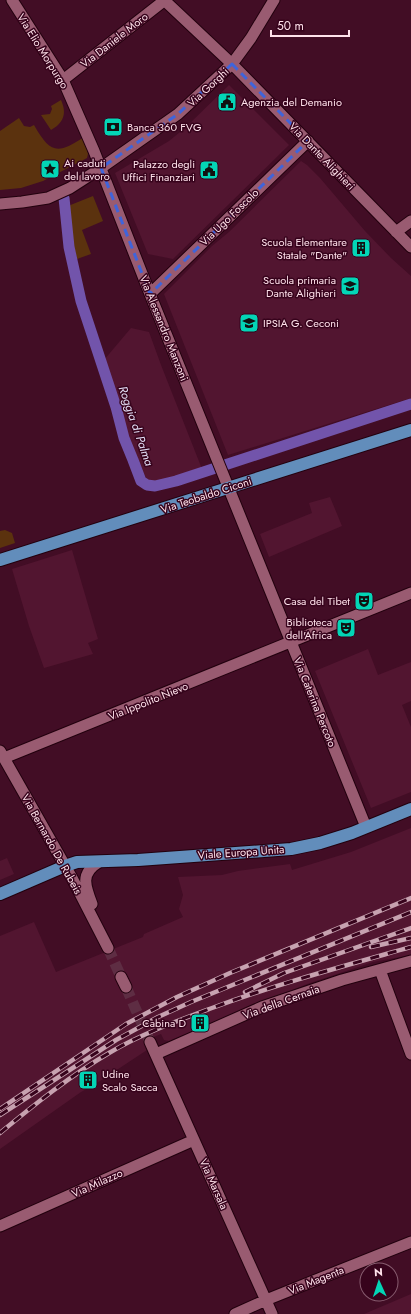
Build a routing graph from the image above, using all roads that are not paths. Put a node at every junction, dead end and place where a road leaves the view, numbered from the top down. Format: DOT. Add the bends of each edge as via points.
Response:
graph roads {
  1 [pos="12,0"];
  2 [pos="165,0"];
  3 [pos="274,0"];
  4 [pos="232,64"];
  5 [pos="63,80"];
  6 [pos="308,141"];
  7 [pos="101,168"];
  8 [pos="0,204"];
  9 [pos="411,221"];
  10 [pos="396,232"];
  11 [pos="411,247"];
  12 [pos="150,294"];
  13 [pos="411,430"];
  14 [pos="228,488"];
  15 [pos="0,560"];
  16 [pos="411,593"];
  17 [pos="291,642"];
  18 [pos="2,755"];
  19 [pos="411,809"];
  20 [pos="366,827"];
  21 [pos="99,862"];
  22 [pos="65,866"];
  23 [pos="0,894"];
  24 [pos="411,961"];
  25 [pos="380,970"];
  26 [pos="121,977"];
  27 [pos="126,987"];
  28 [pos="150,1042"];
  29 [pos="156,1054"];
  30 [pos="411,1054"];
  31 [pos="194,1140"];
  32 [pos="0,1226"];
  33 [pos="411,1242"];
  34 [pos="266,1300"];
  35 [pos="236,1314"];
  36 [pos="272,1314"];
  1 -- 5 [label="street, Via Elio Morpurgo"];
  2 -- 4 [label="street, Via Dante Alighieri"];
  2 -- 5 [label="street, Via Daniele Moro"];
  3 -- 4 [label="street, Via Gorghi"];
  4 -- 6 [label="street, Via Dante Alighieri"];
  4 -- 7 [label="street, Via Gorghi" via="178,114"];
  5 -- 7 [label="street, Via Elio Morpurgo"];
  6 -- 10 [label="street, Via Dante Alighieri"];
  6 -- 12 [label="street, Via Ugo Foscolo"];
  7 -- 8 [label="street, Via Gorghi" via="70,188 48,198"];
  7 -- 12 [label="street, Via Alessandro Manzoni"];
  9 -- 10 [label="street"];
  10 -- 11 [label="street, Via Dante Alighieri"];
  12 -- 14 [label="street, Via Alessandro Manzoni"];
  13 -- 14 [label="main road, Via Teobaldo Ciconi"];
  14 -- 15 [label="main road, Via Teobaldo Ciconi"];
  14 -- 17 [label="street, Via Caterina Percoto"];
  16 -- 17 [label="street, Via Ippolito Nievo"];
  17 -- 18 [label="street, Via Ippolito Nievo"];
  17 -- 20 [label="street, Via Caterina Percoto"];
  18 -- 22 [label="street, Via Bernardo De Rubeis"];
  19 -- 20 [label="main road, Viale Europa Unita"];
  20 -- 21 [label="main road, Viale Europa Unita" via="320,844 291,848"];
  21 -- 22 [label="main road, Viale Europa Unita" via="78,862"];
  21 -- 22 [label="street, Via Bernardo De Rubeis" via="89,870 85,884 106,943"];
  22 -- 23 [label="main road, Viale Europa Unita"];
  24 -- 25 [label="street, Via della Cernaia"];
  25 -- 29 [label="street, Via della Cernaia" via="262,1007"];
  25 -- 30 [label="street"];
  26 -- 27 [label="street"];
  28 -- 29 [label="street"];
  29 -- 31 [label="street, Via Marsala"];
  31 -- 32 [label="street, Via Milazzo"];
  31 -- 34 [label="street, Via Marsala"];
  33 -- 34 [label="street, Via Magenta"];
  34 -- 35 [label="street, Via Magenta"];
  34 -- 36 [label="street, Via Marsala"];
}
